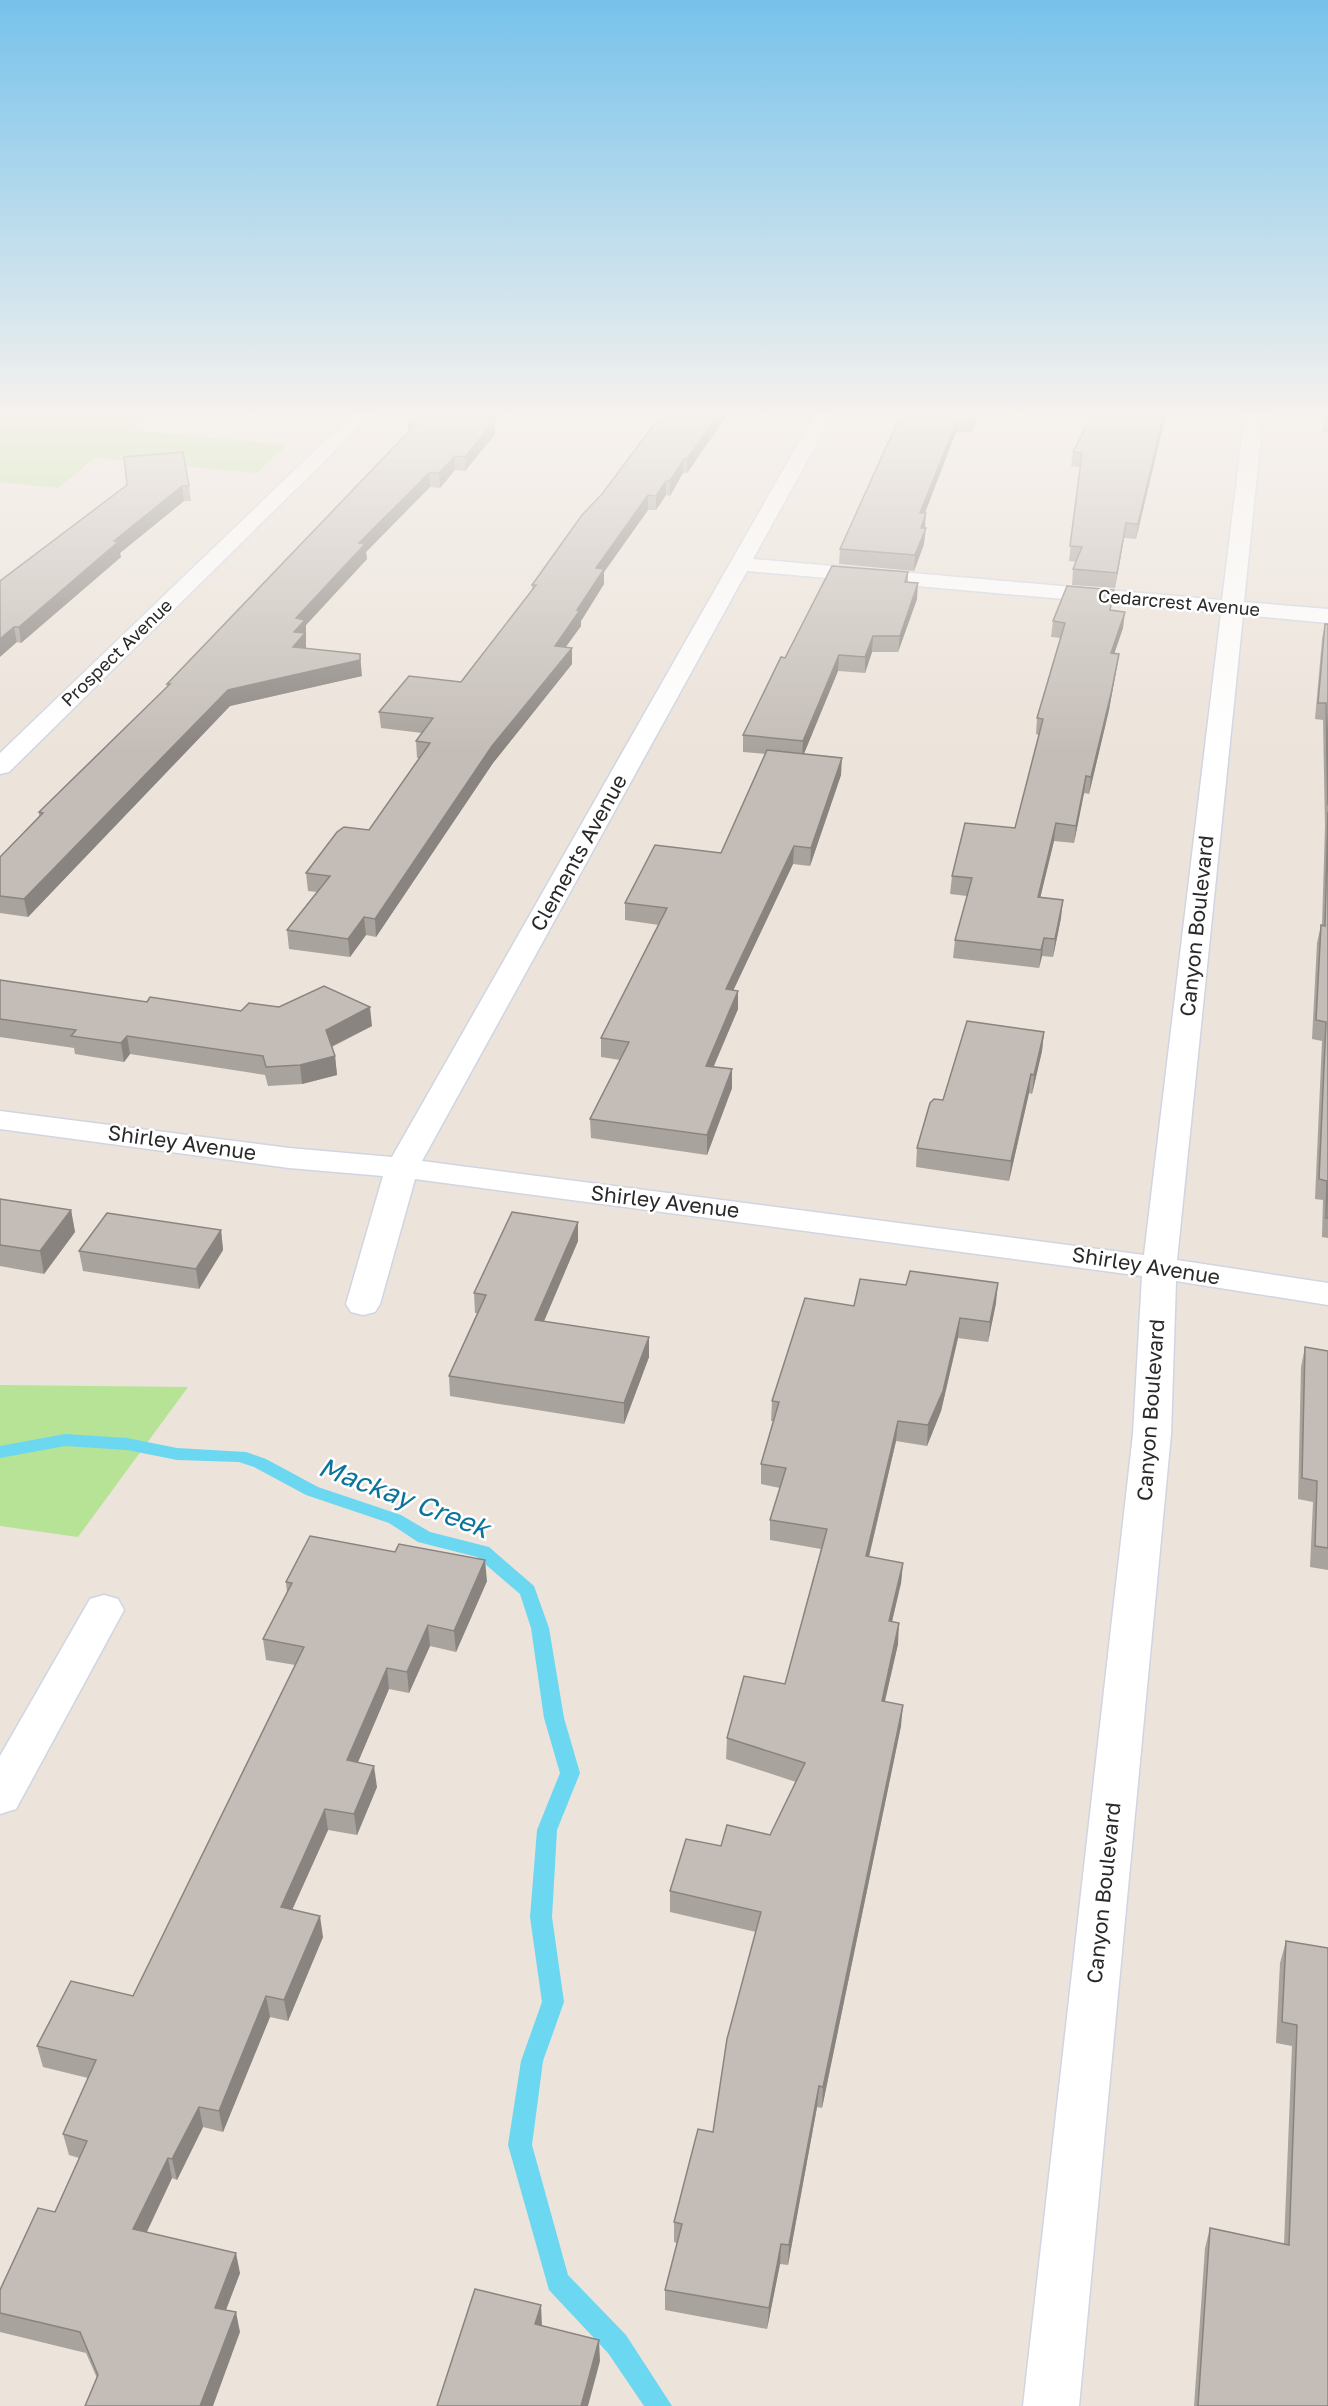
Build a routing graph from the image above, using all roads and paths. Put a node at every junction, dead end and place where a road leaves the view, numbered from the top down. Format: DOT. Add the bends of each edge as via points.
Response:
graph roads {
  1 [pos="248,526"];
  2 [pos="764,526"];
  3 [pos="1242,526"];
  4 [pos="743,564"];
  5 [pos="1233,607"];
  6 [pos="1328,616"];
  7 [pos="0,767"];
  8 [pos="0,1120"];
  9 [pos="402,1168"];
  10 [pos="1159,1268"];
  11 [pos="1328,1294"];
  12 [pos="363,1304"];
  13 [pos="104,1610"];
  14 [pos="0,1796"];
  15 [pos="1051,2406"];
  1 -- 7 [label="street, Prospect Avenue"];
  2 -- 4 [label="street, Clements Avenue"];
  3 -- 5 [label="street, Canyon Boulevard"];
  4 -- 5 [label="street, Cedarcrest Avenue"];
  4 -- 9 [label="street, Clements Avenue"];
  5 -- 6 [label="street, Cedarcrest Avenue"];
  5 -- 10 [label="street, Canyon Boulevard"];
  8 -- 9 [label="street, Shirley Avenue" via="289,1158"];
  9 -- 10 [label="street, Shirley Avenue"];
  9 -- 12 [label="street, Clements Avenue"];
  10 -- 11 [label="street, Shirley Avenue"];
  10 -- 15 [label="street, Canyon Boulevard" via="1152,1434"];
  13 -- 14 [label="street"];
}
